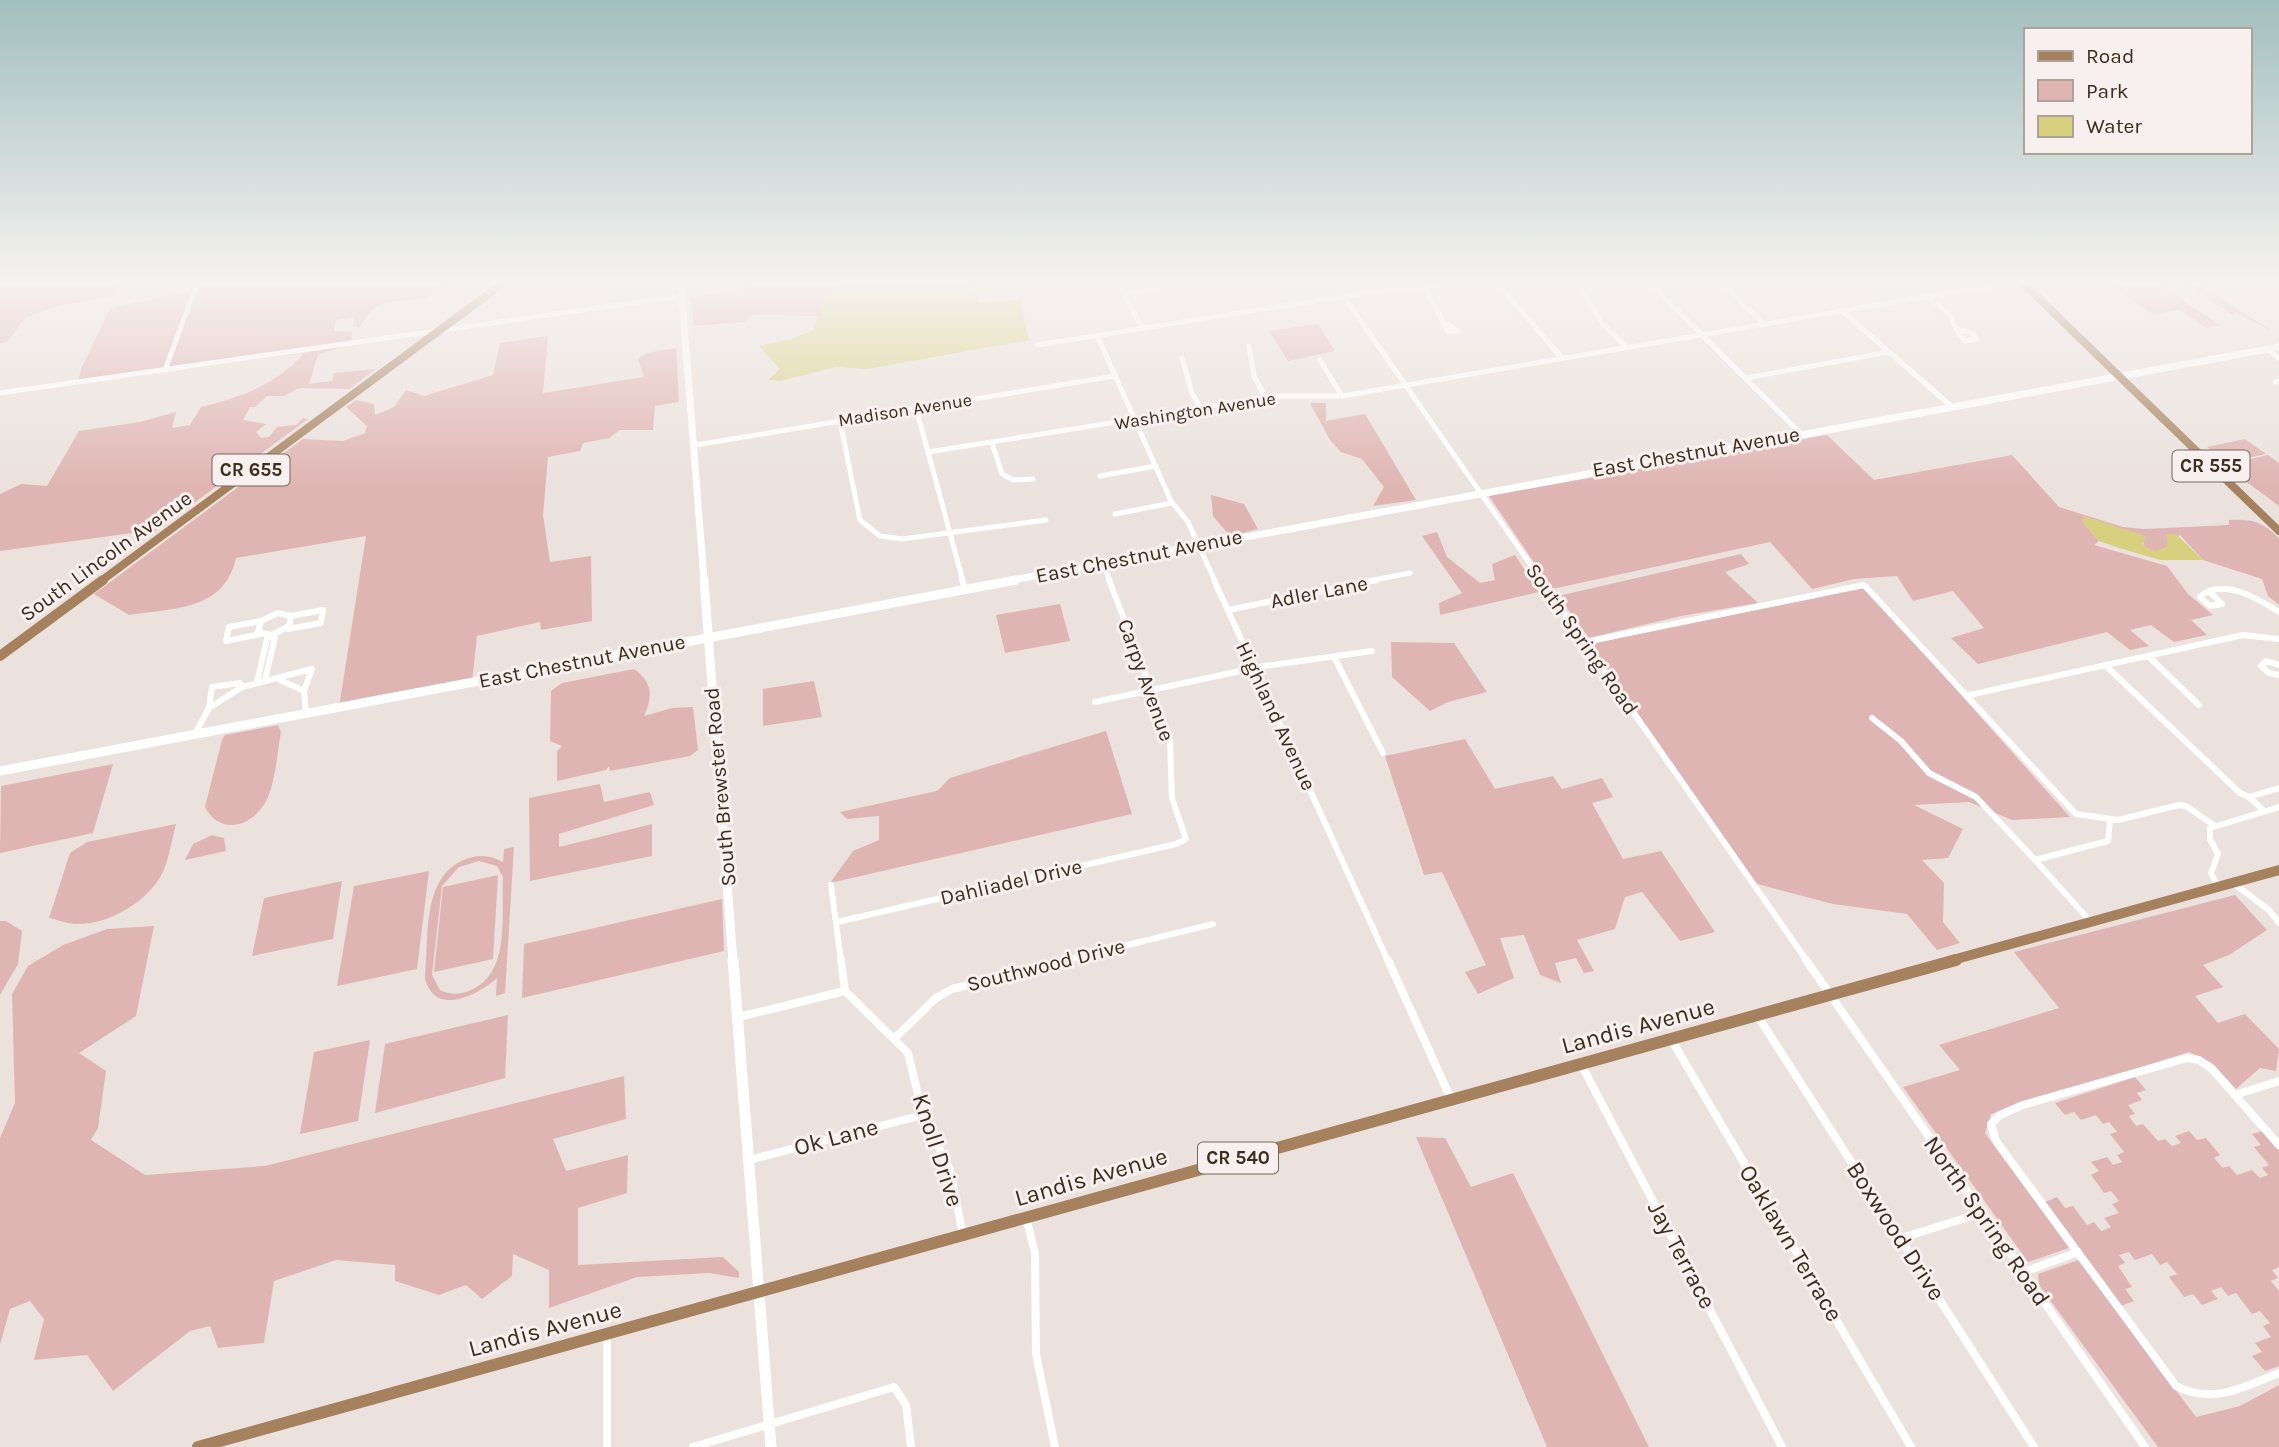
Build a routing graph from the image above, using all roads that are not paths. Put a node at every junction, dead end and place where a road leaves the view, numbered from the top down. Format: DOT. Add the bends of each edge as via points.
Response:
graph roads {
  1 [pos="172,352"];
  2 [pos="292,352"];
  3 [pos="410,352"];
  4 [pos="687,352"];
  5 [pos="1104,352"];
  6 [pos="1251,352"];
  7 [pos="1383,352"];
  8 [pos="1556,352"];
  9 [pos="1600,352"];
  10 [pos="1720,352"];
  11 [pos="1889,352"];
  12 [pos="2094,352"];
  13 [pos="2252,352"];
  14 [pos="1182,358"];
  15 [pos="1562,358"];
  16 [pos="1320,360"];
  17 [pos="165,370"];
  18 [pos="2119,375"];
  19 [pos="1115,376"];
  20 [pos="1746,378"];
  21 [pos="1406,385"];
  22 [pos="0,393"];
  23 [pos="1342,396"];
  24 [pos="1266,398"];
  25 [pos="1951,406"];
  26 [pos="916,408"];
  27 [pos="1201,409"];
  28 [pos="1135,420"];
  29 [pos="840,421"];
  30 [pos="1800,433"];
  31 [pos="992,443"];
  32 [pos="695,445"];
  33 [pos="928,452"];
  34 [pos="1156,466"];
  35 [pos="1100,476"];
  36 [pos="1033,479"];
  37 [pos="1480,492"];
  38 [pos="1172,503"];
  39 [pos="1115,514"];
  40 [pos="1046,520"];
  41 [pos="949,531"];
  42 [pos="2279,531"];
  43 [pos="1198,545"];
  44 [pos="1103,563"];
  45 [pos="1410,573"];
  46 [pos="965,589"];
  47 [pos="2209,591"];
  48 [pos="1228,610"];
  49 [pos="2279,612"];
  50 [pos="291,616"];
  51 [pos="261,621"];
  52 [pos="286,629"];
  53 [pos="261,634"];
  54 [pos="271,636"];
  55 [pos="708,637"];
  56 [pos="2279,639"];
  57 [pos="1585,642"];
  58 [pos="1372,651"];
  59 [pos="0,656"];
  60 [pos="1334,656"];
  61 [pos="2148,656"];
  62 [pos="2279,664"];
  63 [pos="2105,665"];
  64 [pos="1255,668"];
  65 [pos="2279,675"];
  66 [pos="265,680"];
  67 [pos="280,680"];
  68 [pos="257,682"];
  69 [pos="242,687"];
  70 [pos="1151,690"];
  71 [pos="304,691"];
  72 [pos="1969,695"];
  73 [pos="1095,702"];
  74 [pos="2199,705"];
  75 [pos="209,708"];
  76 [pos="306,713"];
  77 [pos="1872,718"];
  78 [pos="195,734"];
  79 [pos="1383,753"];
  80 [pos="0,771"];
  81 [pos="2279,788"];
  82 [pos="2249,797"];
  83 [pos="2279,807"];
  84 [pos="2264,811"];
  85 [pos="2110,819"];
  86 [pos="2215,826"];
  87 [pos="1185,840"];
  88 [pos="2035,860"];
  89 [pos="2279,870"];
  90 [pos="2233,883"];
  91 [pos="831,885"];
  92 [pos="2218,887"];
  93 [pos="837,922"];
  94 [pos="2091,922"];
  95 [pos="2279,923"];
  96 [pos="1213,924"];
  97 [pos="845,991"];
  98 [pos="1829,995"];
  99 [pos="1757,1015"];
  100 [pos="739,1017"];
  101 [pos="895,1038"];
  102 [pos="1671,1039"];
  103 [pos="1581,1064"];
  104 [pos="2279,1081"];
  105 [pos="2235,1095"];
  106 [pos="1451,1100"];
  107 [pos="923,1115"];
  108 [pos="2279,1145"];
  109 [pos="749,1160"];
  110 [pos="1982,1213"];
  111 [pos="1026,1217"];
  112 [pos="963,1235"];
  113 [pos="1901,1238"];
  114 [pos="2078,1252"];
  115 [pos="2024,1272"];
  116 [pos="759,1291"];
  117 [pos="607,1334"];
  118 [pos="2279,1373"];
  119 [pos="770,1424"];
  120 [pos="198,1447"];
  121 [pos="607,1447"];
  122 [pos="694,1447"];
  123 [pos="771,1447"];
  124 [pos="911,1447"];
  125 [pos="1055,1447"];
  126 [pos="1782,1447"];
  127 [pos="1911,1447"];
  128 [pos="2034,1447"];
  129 [pos="2145,1447"];
  1 -- 17 [label="street"];
  2 -- 17 [label="street"];
  3 -- 59 [label="main road, South Lincoln Avenue / CR 655"];
  4 -- 32 [label="street, South Brewster Road"];
  5 -- 19 [label="street, Highland Avenue"];
  6 -- 24 [label="street" via="1255,379"];
  7 -- 21 [label="street, South Spring Road"];
  8 -- 15 [label="street"];
  9 -- 15 [label="street, Washington Avenue"];
  10 -- 20 [label="street"];
  11 -- 20 [label="street"];
  11 -- 25 [label="street"];
  12 -- 18 [label="main road, CR 555"];
  13 -- 18 [label="street, East Chestnut Avenue"];
  14 -- 27 [label="street"];
  15 -- 21 [label="street, Washington Avenue"];
  16 -- 23 [label="street"];
  17 -- 22 [label="street"];
  18 -- 25 [label="street, East Chestnut Avenue"];
  18 -- 42 [label="main road, CR 555"];
  19 -- 26 [label="street, Madison Avenue"];
  19 -- 28 [label="street, Highland Avenue"];
  20 -- 30 [label="street"];
  21 -- 23 [label="street, Washington Avenue"];
  21 -- 37 [label="street, South Spring Road"];
  23 -- 24 [label="street, Washington Avenue"];
  24 -- 27 [label="street, Washington Avenue"];
  25 -- 30 [label="street, East Chestnut Avenue"];
  26 -- 29 [label="street, Madison Avenue"];
  26 -- 33 [label="street"];
  27 -- 28 [label="street, Washington Avenue"];
  28 -- 31 [label="street, Washington Avenue"];
  28 -- 34 [label="street, Highland Avenue"];
  29 -- 32 [label="street, Madison Avenue"];
  29 -- 41 [label="street" via="865,527 880,536 902,539"];
  30 -- 37 [label="street, East Chestnut Avenue"];
  31 -- 33 [label="street, Washington Avenue"];
  31 -- 36 [label="street" via="1005,479"];
  32 -- 55 [label="street, South Brewster Road"];
  33 -- 41 [label="street"];
  34 -- 35 [label="street"];
  34 -- 38 [label="street, Highland Avenue"];
  37 -- 43 [label="street, East Chestnut Avenue"];
  37 -- 57 [label="street, South Spring Road"];
  38 -- 39 [label="street"];
  38 -- 43 [label="street, Highland Avenue" via="1186,517"];
  40 -- 41 [label="street"];
  41 -- 46 [label="street"];
  43 -- 44 [label="street, East Chestnut Avenue"];
  43 -- 48 [label="street, Highland Avenue"];
  44 -- 46 [label="street, East Chestnut Avenue"];
  44 -- 70 [label="street, Carpy Avenue"];
  45 -- 48 [label="street, Adler Lane"];
  46 -- 55 [label="street, East Chestnut Avenue"];
  47 -- 49 [label="street" via="2223,589"];
  48 -- 64 [label="street, Highland Avenue"];
  50 -- 51 [label="street" via="278,613"];
  50 -- 52 [label="street"];
  50 -- 52 [label="street" via="323,610 321,623"];
  51 -- 53 [label="street" via="257,628"];
  51 -- 53 [label="street" via="229,627 226,641"];
  52 -- 54 [label="street"];
  53 -- 54 [label="street"];
  54 -- 66 [label="street" via="275,637"];
  54 -- 68 [label="street"];
  55 -- 76 [label="street, East Chestnut Avenue"];
  55 -- 100 [label="street, South Brewster Road"];
  56 -- 61 [label="street" via="2243,635"];
  57 -- 72 [label="street" via="1858,584 1871,590"];
  57 -- 98 [label="street, South Spring Road"];
  58 -- 60 [label="street"];
  60 -- 64 [label="street"];
  60 -- 79 [label="street"];
  61 -- 63 [label="street"];
  61 -- 74 [label="street"];
  62 -- 65 [label="street" via="2266,661 2261,666"];
  63 -- 72 [label="street"];
  63 -- 82 [label="street"];
  64 -- 70 [label="street"];
  64 -- 106 [label="street, Highland Avenue"];
  66 -- 67 [label="street"];
  66 -- 68 [label="street"];
  67 -- 71 [label="street"];
  67 -- 71 [label="street" via="283,675 312,669"];
  68 -- 69 [label="street"];
  69 -- 75 [label="street"];
  69 -- 75 [label="street" via="240,683 212,687"];
  70 -- 73 [label="street"];
  70 -- 87 [label="street, Carpy Avenue" via="1170,738 1171,793"];
  71 -- 76 [label="street"];
  72 -- 85 [label="street" via="2071,810 2085,817"];
  75 -- 78 [label="street"];
  76 -- 78 [label="street, East Chestnut Avenue"];
  77 -- 88 [label="street" via="1929,773 1976,797"];
  78 -- 80 [label="street, East Chestnut Avenue"];
  81 -- 82 [label="street"];
  82 -- 84 [label="street"];
  83 -- 84 [label="street"];
  84 -- 86 [label="street"];
  85 -- 86 [label="street" via="2134,818 2179,805"];
  85 -- 88 [label="street" via="2108,841"];
  86 -- 92 [label="street" via="2209,835 2218,854 2211,873"];
  87 -- 93 [label="street, Dahliadel Drive"];
  88 -- 94 [label="street"];
  89 -- 90 [label="main road, Landis Avenue / CR 540"];
  90 -- 92 [label="main road, Landis Avenue / CR 540"];
  90 -- 95 [label="street" via="2259,900"];
  91 -- 93 [label="street"];
  92 -- 94 [label="main road, Landis Avenue / CR 540"];
  93 -- 97 [label="street"];
  94 -- 98 [label="main road, Landis Avenue / CR 540"];
  96 -- 101 [label="street, Southwood Drive" via="952,989 936,998"];
  97 -- 100 [label="street"];
  97 -- 101 [label="street, Knoll Drive"];
  98 -- 99 [label="main road, Landis Avenue / CR 540"];
  98 -- 110 [label="street, North Spring Road"];
  99 -- 102 [label="main road, Landis Avenue / CR 540"];
  99 -- 113 [label="street, Boxwood Drive"];
  100 -- 109 [label="street, South Brewster Road"];
  101 -- 107 [label="street, Knoll Drive" via="912,1063"];
  102 -- 103 [label="main road, Landis Avenue / CR 540"];
  102 -- 127 [label="street, Oaklawn Terrace"];
  103 -- 106 [label="main road, Landis Avenue / CR 540"];
  103 -- 126 [label="street, Jay Terrace"];
  104 -- 105 [label="street"];
  105 -- 108 [label="street"];
  105 -- 114 [label="street" via="2207,1065 2187,1058 2023,1105 1995,1119 1991,1130 1996,1141"];
  106 -- 111 [label="main road, Landis Avenue / CR 540"];
  107 -- 109 [label="street, Ok Lane"];
  107 -- 112 [label="street, Knoll Drive" via="950,1170"];
  109 -- 116 [label="street, South Brewster Road"];
  110 -- 113 [label="street"];
  110 -- 115 [label="street, North Spring Road"];
  111 -- 112 [label="main road, Landis Avenue / CR 540"];
  111 -- 125 [label="street" via="1035,1254 1036,1354"];
  112 -- 116 [label="main road, Landis Avenue / CR 540"];
  113 -- 128 [label="street, Boxwood Drive"];
  114 -- 115 [label="street"];
  114 -- 118 [label="street" via="2168,1378 2185,1392 2198,1398 2213,1397"];
  115 -- 129 [label="street, North Spring Road"];
  116 -- 117 [label="main road, Landis Avenue / CR 540"];
  116 -- 119 [label="street, South Brewster Road"];
  117 -- 120 [label="main road, Landis Avenue / CR 540"];
  117 -- 121 [label="street"];
  119 -- 122 [label="street"];
  119 -- 123 [label="street, South Brewster Road"];
  119 -- 124 [label="street" via="888,1388 899,1390 904,1399"];
}
